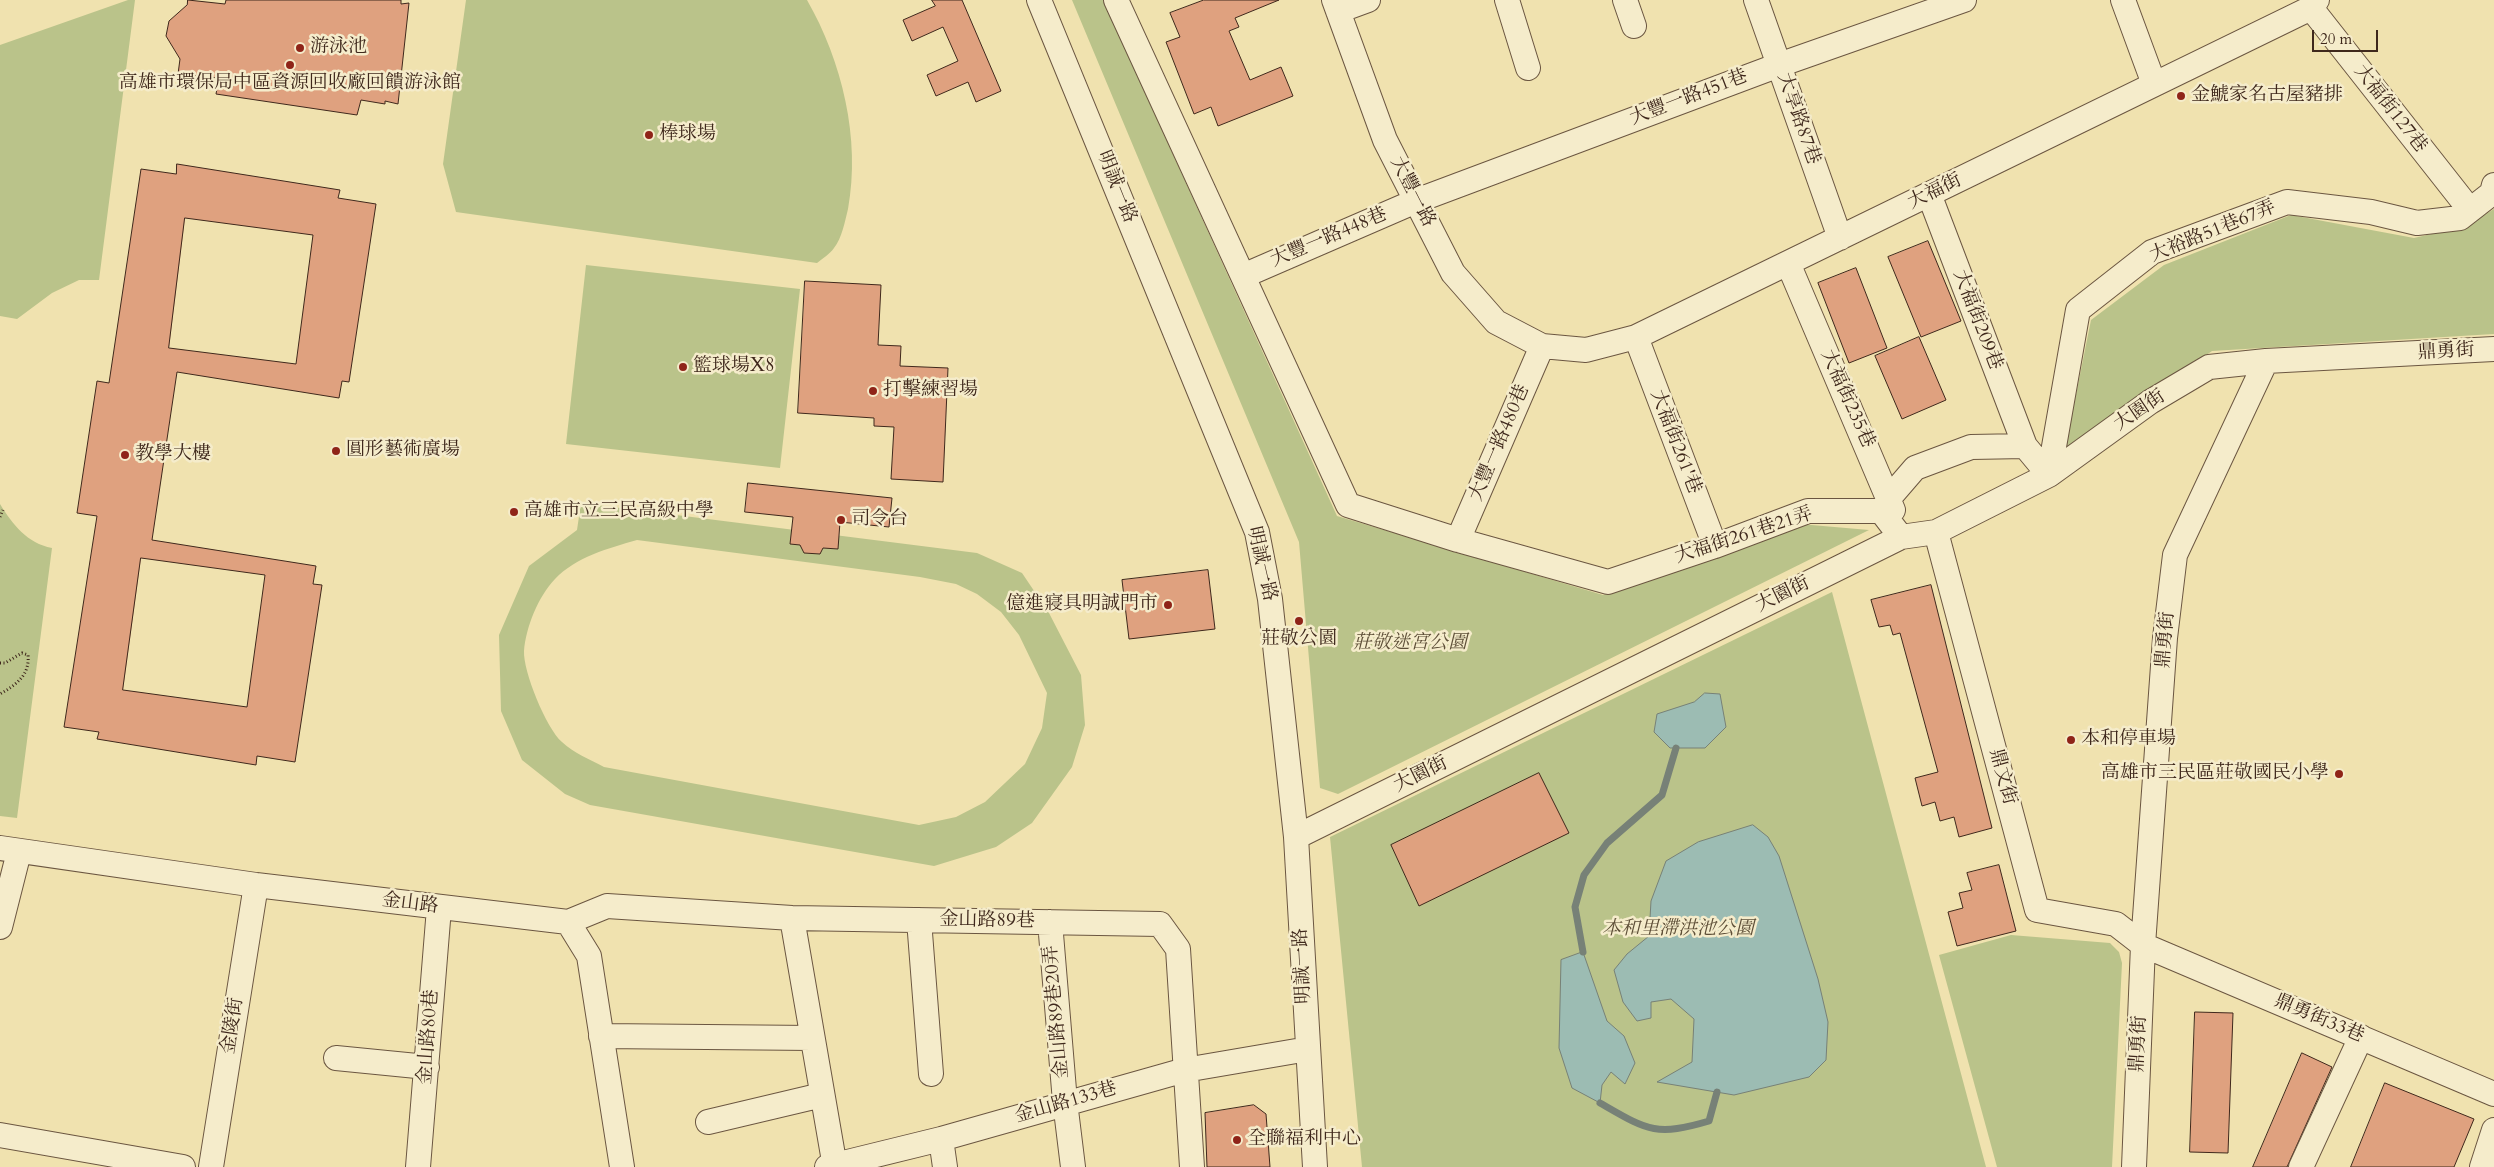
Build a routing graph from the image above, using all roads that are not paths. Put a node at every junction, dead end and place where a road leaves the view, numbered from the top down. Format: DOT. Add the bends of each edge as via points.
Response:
graph roads {
  1 [pos="1039,0"];
  2 [pos="1116,0"];
  3 [pos="1368,0"];
  4 [pos="1506,0"];
  5 [pos="1625,0"];
  6 [pos="1756,0"];
  7 [pos="1964,0"];
  8 [pos="2123,0"];
  9 [pos="2314,4"];
  10 [pos="1336,5"];
  11 [pos="1634,26"];
  12 [pos="1779,65"];
  13 [pos="1528,68"];
  14 [pos="2154,84"];
  15 [pos="2493,191"];
  16 [pos="1929,194"];
  17 [pos="1416,201"];
  18 [pos="2470,210"];
  19 [pos="1840,238"];
  20 [pos="1788,263"];
  21 [pos="1243,276"];
  22 [pos="1636,338"];
  23 [pos="1542,346"];
  24 [pos="2494,349"];
  25 [pos="2266,361"];
  26 [pos="2025,446"];
  27 [pos="2049,475"];
  28 [pos="1890,497"];
  29 [pos="1936,532"];
  30 [pos="1901,537"];
  31 [pos="1458,540"];
  32 [pos="1715,546"];
  33 [pos="1296,837"];
  34 [pos="9,850"];
  35 [pos="256,885"];
  36 [pos="439,908"];
  37 [pos="792,918"];
  38 [pos="919,920"];
  39 [pos="568,922"];
  40 [pos="1050,922"];
  41 [pos="0,927"];
  42 [pos="2143,946"];
  43 [pos="601,1036"];
  44 [pos="2360,1037"];
  45 [pos="812,1038"];
  46 [pos="1308,1049"];
  47 [pos="336,1058"];
  48 [pos="427,1067"];
  49 [pos="1185,1070"];
  50 [pos="931,1074"];
  51 [pos="2494,1094"];
  52 [pos="822,1095"];
  53 [pos="1065,1102"];
  54 [pos="708,1122"];
  55 [pos="2494,1130"];
  56 [pos="0,1135"];
  57 [pos="941,1139"];
  58 [pos="112,1161"];
  59 [pos="832,1166"];
  60 [pos="183,1167"];
  61 [pos="211,1167"];
  62 [pos="418,1167"];
  63 [pos="622,1167"];
  64 [pos="945,1167"];
  65 [pos="1073,1167"];
  66 [pos="1192,1167"];
  67 [pos="1315,1167"];
  68 [pos="2134,1167"];
  69 [pos="2301,1167"];
  70 [pos="2482,1167"];
  1 -- 33 [label="street, 明誠一路" via="1257,532 1270,599"];
  2 -- 21 [label="street"];
  3 -- 10 [label="street"];
  4 -- 13 [label="street"];
  5 -- 11 [label="street"];
  6 -- 12 [label="street, 大享路87巷"];
  7 -- 12 [label="street, 大豐一路451巷"];
  8 -- 14 [label="street"];
  9 -- 14 [label="street, 大福街"];
  9 -- 18 [label="street, 大福街127巷"];
  10 -- 17 [label="street, 大豐一路" via="1385,140"];
  12 -- 17 [label="street, 大豐一路451巷"];
  12 -- 19 [label="street, 大享路87巷"];
  14 -- 16 [label="street, 大福街"];
  15 -- 18 [label="street, 大裕路51巷67弄"];
  16 -- 19 [label="street, 大福街"];
  16 -- 26 [label="street, 大福街209巷"];
  17 -- 21 [label="street, 大豐一路448巷"];
  17 -- 23 [label="street, 大豐一路" via="1453,273 1496,322"];
  18 -- 27 [label="street, 大裕路51巷67弄" via="2460,218 2416,223 2371,212 2286,202 2152,252 2078,310"];
  19 -- 20 [label="street, 大福街"];
  20 -- 22 [label="street, 大福街"];
  20 -- 28 [label="street, 大福街235巷"];
  21 -- 31 [label="street" via="1348,505"];
  22 -- 23 [label="street, 大福街" via="1586,350"];
  22 -- 32 [label="street, 大福街261'巷"];
  23 -- 31 [label="street, 大豐一路480巷"];
  24 -- 25 [label="street, 鼎勇街"];
  25 -- 27 [label="street, 大園街" via="2209,367 2150,402"];
  25 -- 42 [label="street, 鼎勇街" via="2175,554 2165,638"];
  26 -- 27 [label="street"];
  26 -- 28 [label="street" via="1971,447 1915,468"];
  27 -- 29 [label="street, 大園街"];
  28 -- 30 [label="street, 大福街235巷"];
  29 -- 30 [label="street, 大園街"];
  29 -- 42 [label="street, 鼎文街" via="2038,910 2116,924"];
  30 -- 32 [label="street, 大福街261巷21弄" via="1881,511 1808,511"];
  30 -- 33 [label="street, 大園街"];
  31 -- 32 [label="street, 大福街261巷21弄" via="1608,582"];
  33 -- 46 [label="street, 明誠一路"];
  34 -- 35 [label="street, 金山路"];
  34 -- 41 [label="street"];
  35 -- 36 [label="street, 金山路"];
  35 -- 61 [label="street, 金陵街"];
  36 -- 39 [label="street, 金山路"];
  36 -- 48 [label="street, 金山路80巷"];
  37 -- 38 [label="street, 金山路89巷"];
  37 -- 39 [label="street, 金山路89巷" via="607,906"];
  37 -- 45 [label="street"];
  38 -- 40 [label="street, 金山路89巷"];
  38 -- 50 [label="street"];
  39 -- 43 [label="street" via="589,956"];
  40 -- 49 [label="street, 金山路89巷" via="1160,924 1178,949"];
  40 -- 53 [label="street, 金山路89巷20弄"];
  42 -- 44 [label="street, 鼎勇街33巷"];
  42 -- 68 [label="street, 鼎勇街"];
  43 -- 45 [label="street"];
  43 -- 63 [label="street"];
  44 -- 51 [label="street, 鼎勇街33巷"];
  44 -- 69 [label="street"];
  45 -- 52 [label="street"];
  46 -- 49 [label="street, 金山路133巷"];
  46 -- 67 [label="street, 明誠一路"];
  47 -- 48 [label="street"];
  48 -- 62 [label="street, 金山路80巷"];
  49 -- 53 [label="street, 金山路133巷"];
  49 -- 66 [label="street, 金山路89巷"];
  52 -- 54 [label="street"];
  52 -- 59 [label="street"];
  53 -- 57 [label="street, 金山路133巷"];
  53 -- 65 [label="street, 金山路89巷20弄"];
  55 -- 70 [label="street"];
  56 -- 58 [label="street"];
  57 -- 59 [label="street, 金山路133巷"];
  57 -- 64 [label="street"];
  58 -- 60 [label="street"];
}
